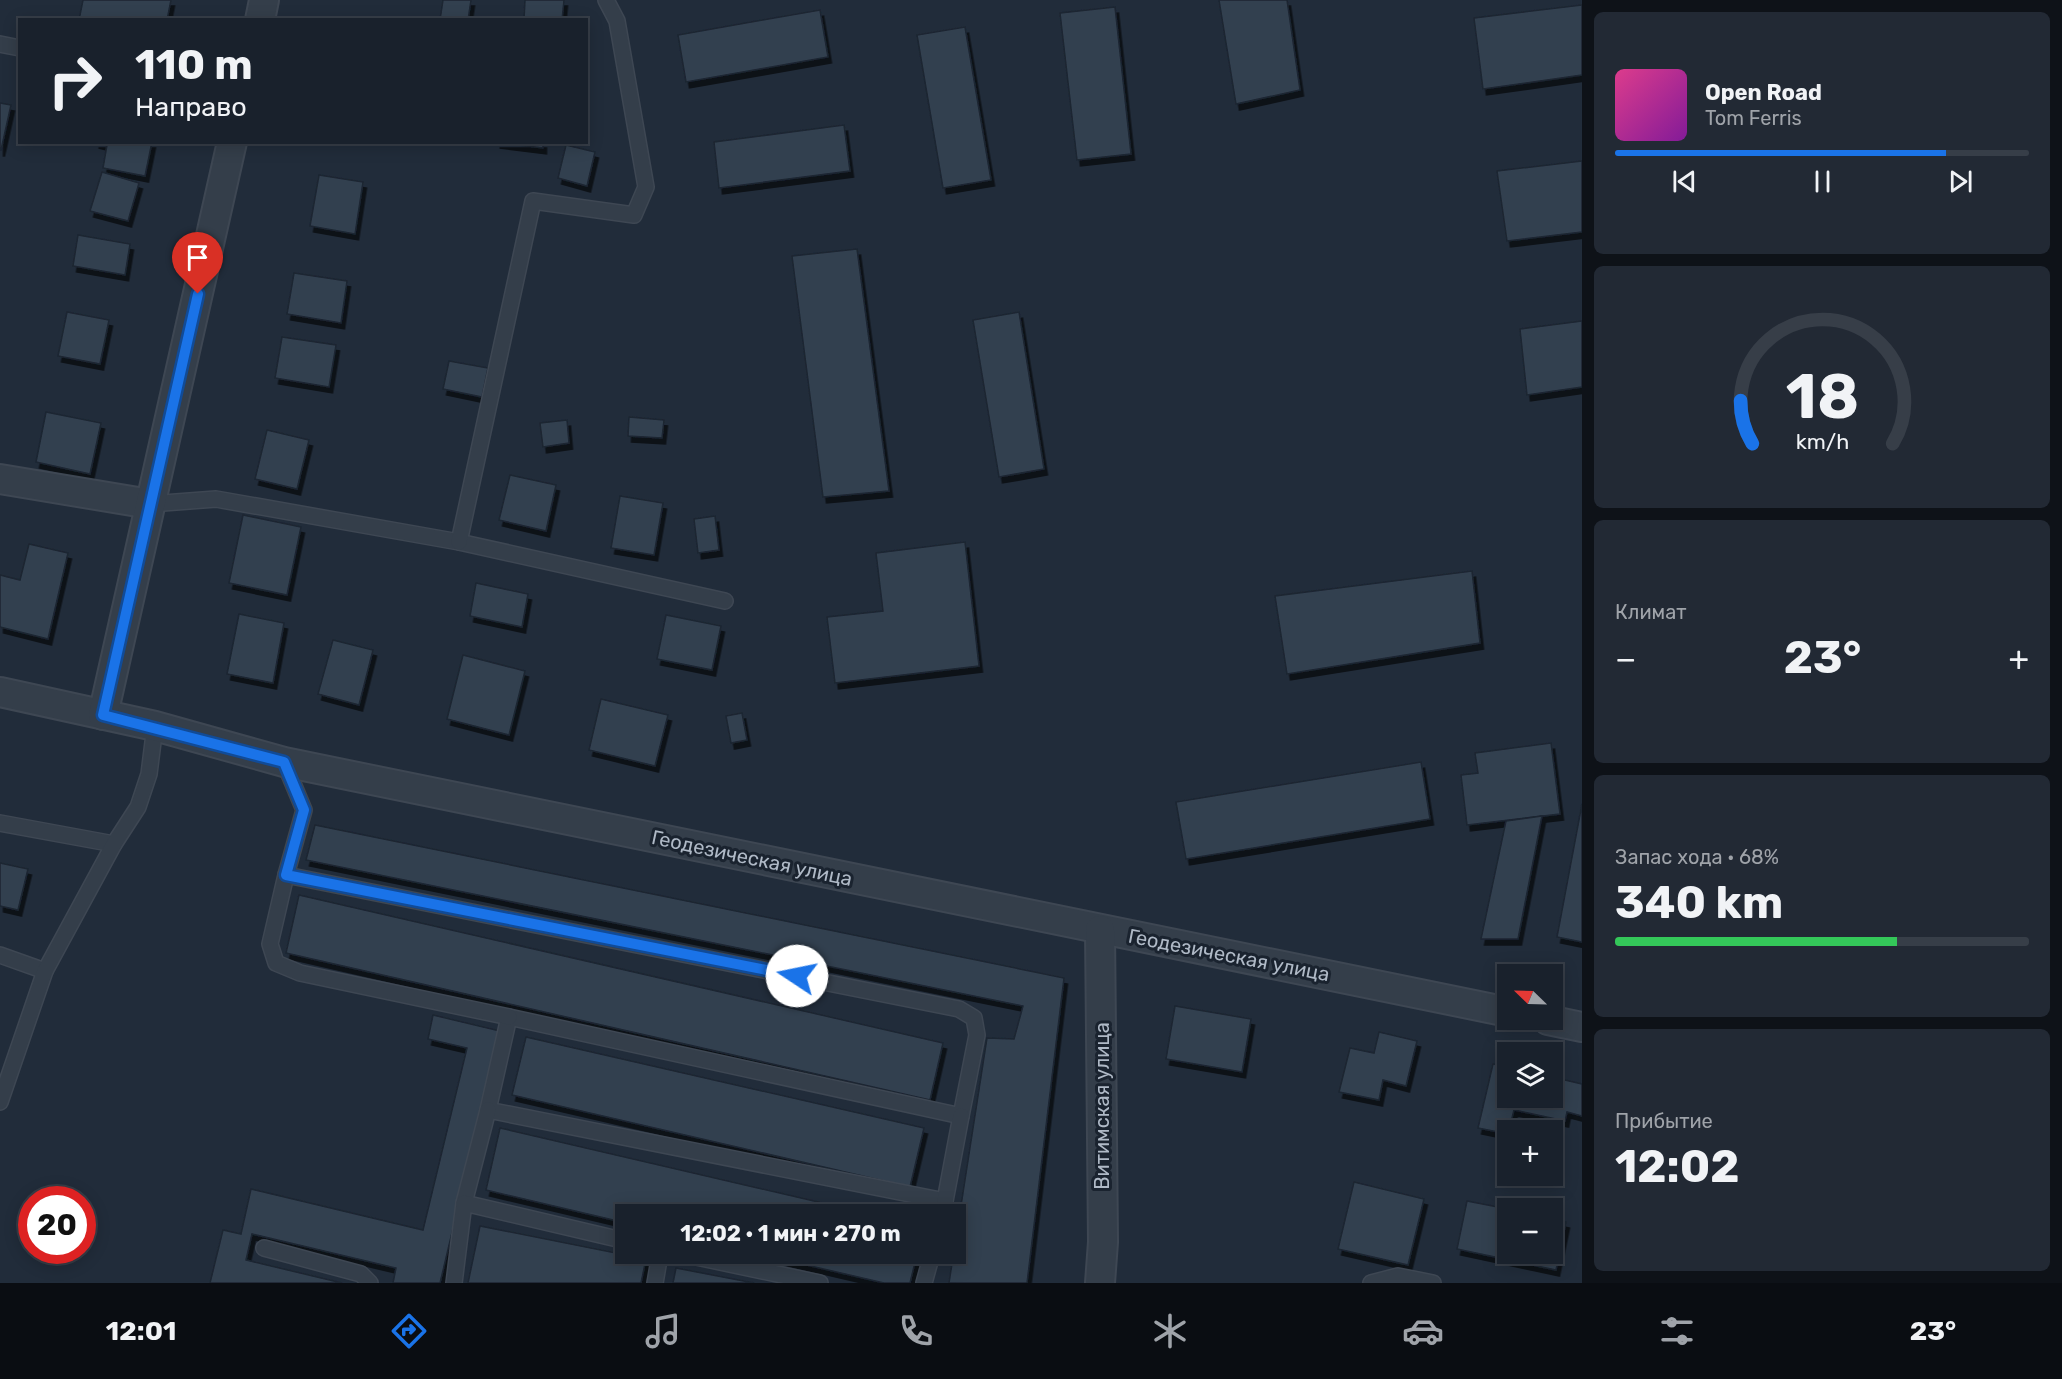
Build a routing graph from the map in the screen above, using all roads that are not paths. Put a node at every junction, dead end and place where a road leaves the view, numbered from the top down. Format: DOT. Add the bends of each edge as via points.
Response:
graph roads {
  1 [pos="264,0"];
  2 [pos="606,0"];
  3 [pos="260,18"];
  4 [pos="0,44"];
  5 [pos="18,48"];
  6 [pos="232,144"];
  7 [pos="0,479"];
  8 [pos="150,504"];
  9 [pos="459,543"];
  10 [pos="725,601"];
  11 [pos="0,692"];
  12 [pos="103,715"];
  13 [pos="155,726"];
  14 [pos="284,762"];
  15 [pos="0,823"];
  16 [pos="114,844"];
  17 [pos="286,875"];
  18 [pos="1100,930"];
  19 [pos="0,955"];
  20 [pos="45,971"];
  21 [pos="1497,1010"];
  22 [pos="509,1017"];
  23 [pos="1563,1023"];
  24 [pos="1582,1027"];
  25 [pos="0,1102"];
  26 [pos="488,1110"];
  27 [pos="961,1116"];
  28 [pos="464,1203"];
  29 [pos="924,1204"];
  30 [pos="944,1204"];
  31 [pos="615,1238"];
  32 [pos="264,1248"];
  33 [pos="658,1264"];
  34 [pos="730,1264"];
  35 [pos="929,1264"];
  36 [pos="370,1283"];
  37 [pos="454,1283"];
  38 [pos="655,1283"];
  39 [pos="820,1283"];
  40 [pos="924,1283"];
  41 [pos="1100,1283"];
  42 [pos="1371,1283"];
  43 [pos="1433,1283"];
  1 -- 3 [label="street"];
  2 -- 9 [label="lane" via="617,21 646,187 634,214 533,201"];
  4 -- 5 [label="lane"];
  6 -- 8 [label="street"];
  7 -- 8 [label="street"];
  8 -- 9 [label="lane" via="216,499"];
  8 -- 12 [label="street"];
  9 -- 10 [label="lane"];
  11 -- 12 [label="street, Геодезическая улица"];
  12 -- 13 [label="street, Геодезическая улица"];
  13 -- 14 [label="street, Геодезическая улица"];
  13 -- 16 [label="lane" via="149,774 138,807"];
  14 -- 17 [label="lane" via="304,810"];
  14 -- 18 [label="street, Геодезическая улица"];
  15 -- 16 [label="lane"];
  16 -- 20 [label="lane"];
  17 -- 22 [label="lane" via="270,944 276,963 300,973"];
  17 -- 27 [label="lane" via="959,1009 974,1018 977,1035"];
  18 -- 21 [label="street, Геодезическая улица"];
  18 -- 41 [label="street, Витимская улица" via="1103,1242"];
  19 -- 20 [label="lane"];
  20 -- 25 [label="lane"];
  22 -- 26 [label="lane"];
  22 -- 27 [label="lane"];
  23 -- 24 [label="street"];
  26 -- 28 [label="lane"];
  26 -- 29 [label="lane"];
  27 -- 30 [label="lane"];
  28 -- 31 [label="lane"];
  28 -- 37 [label="lane"];
  32 -- 36 [label="lane" via="361,1274"];
  33 -- 38 [label="lane"];
  34 -- 39 [label="lane"];
  35 -- 40 [label="lane"];
  42 -- 43 [label="lane" via="1398,1276"];
}
